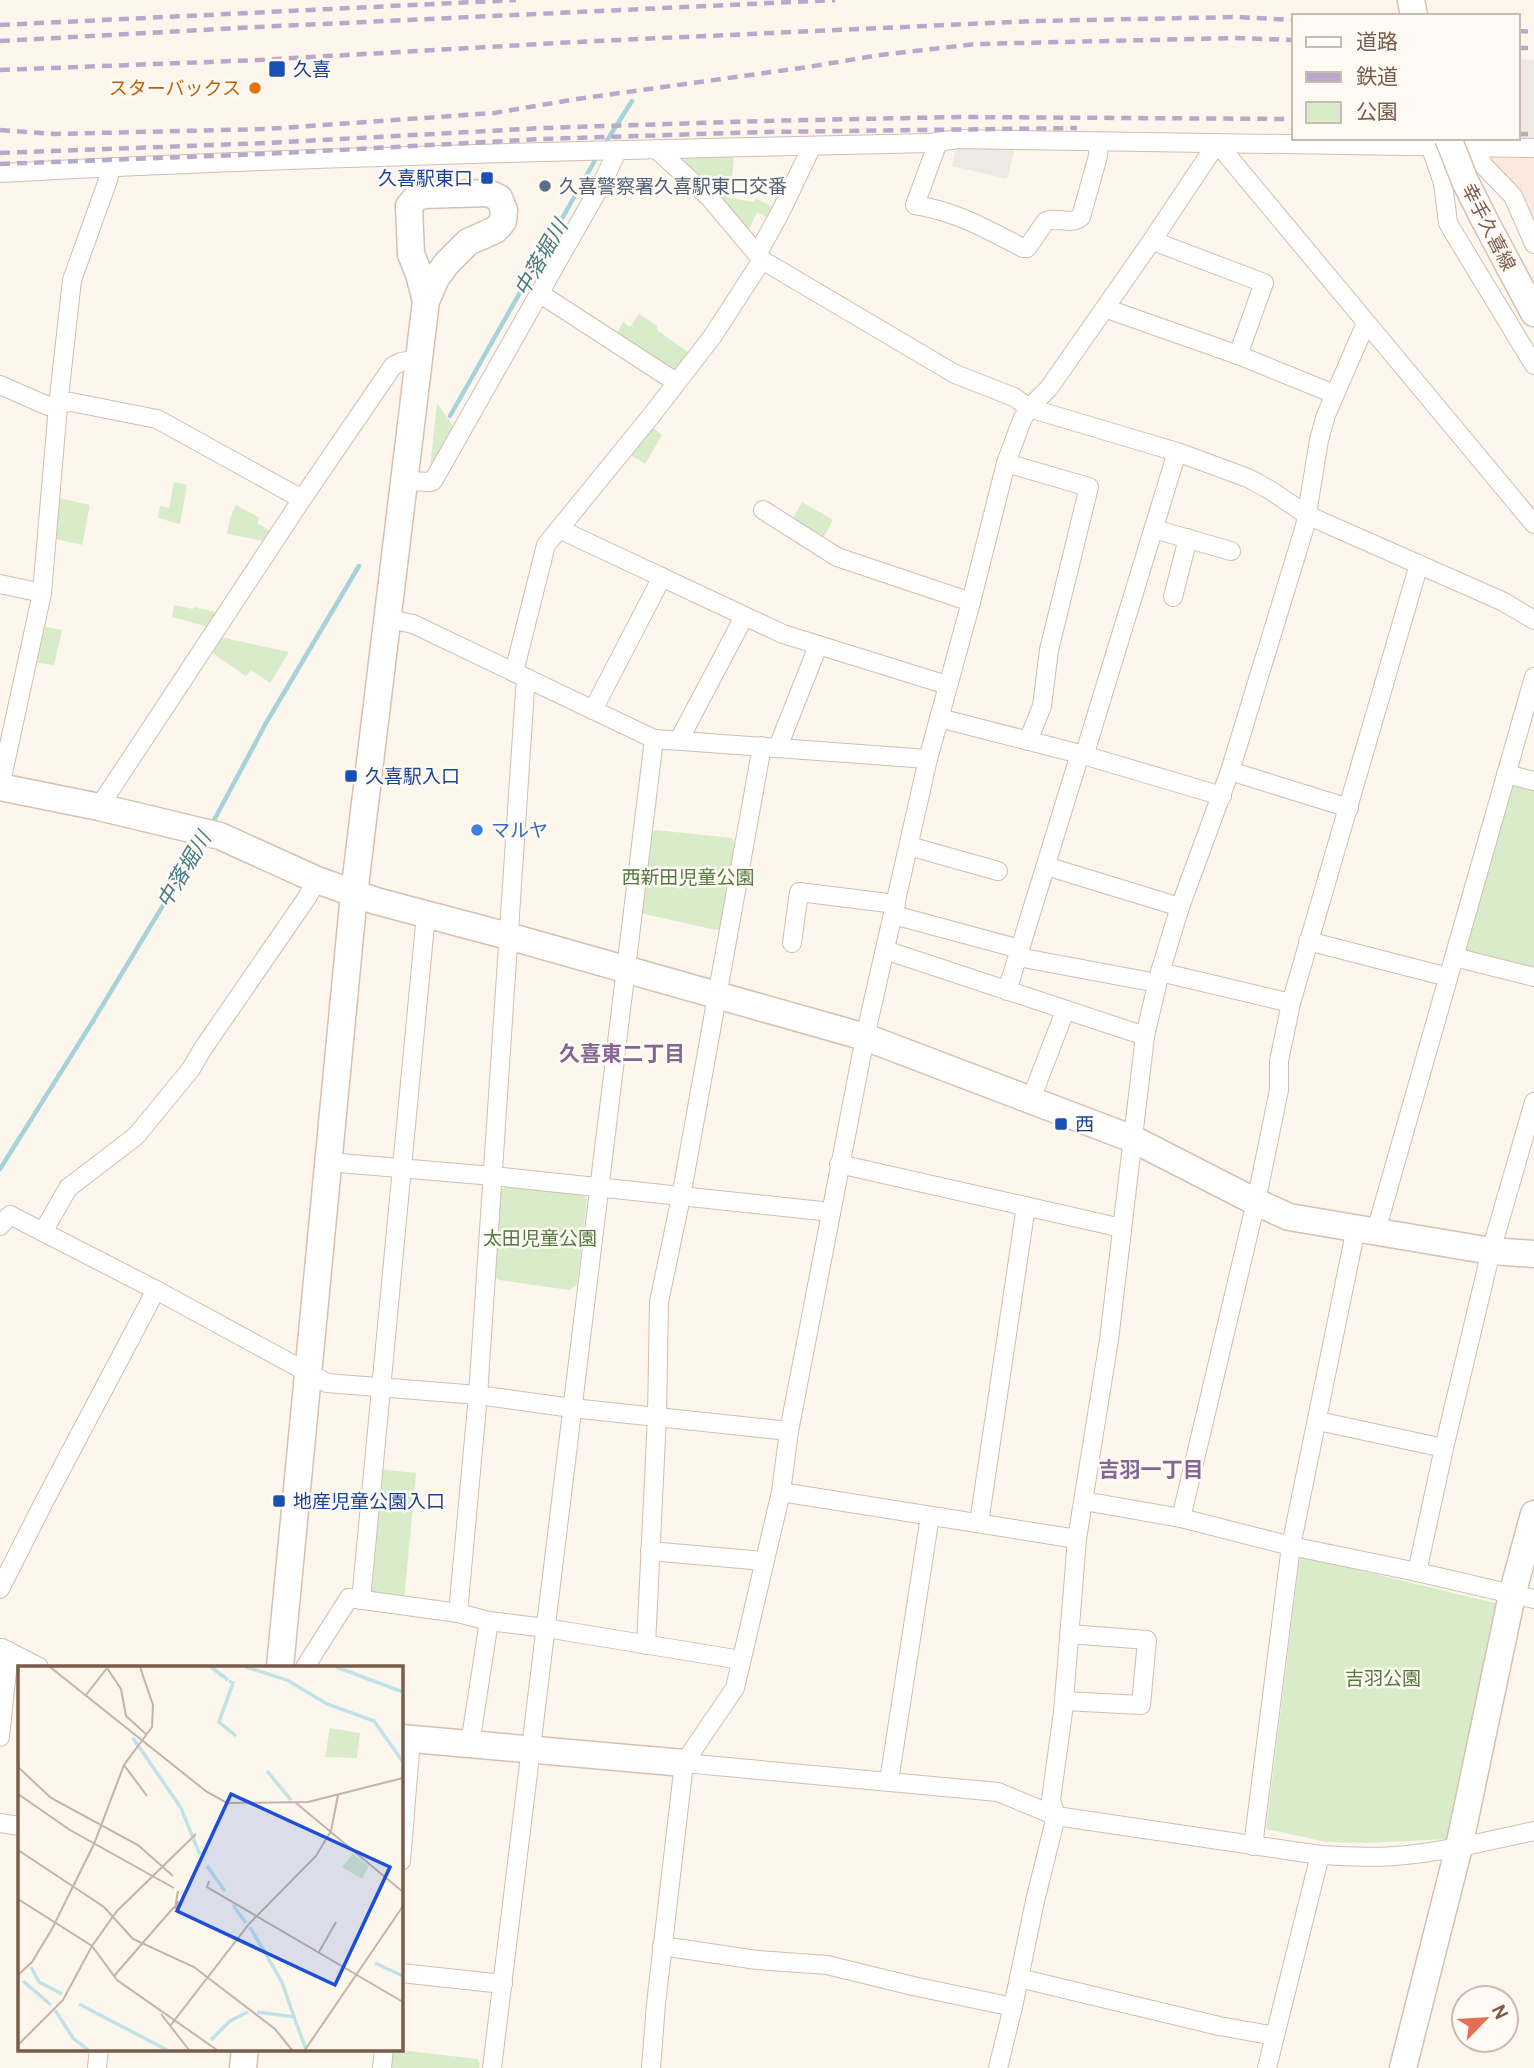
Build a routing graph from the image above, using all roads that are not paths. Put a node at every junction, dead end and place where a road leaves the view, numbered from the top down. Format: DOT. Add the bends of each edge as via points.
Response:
graph roads {
  1 [pos="938,142"];
  2 [pos="1099,142"];
  3 [pos="1439,142"];
  4 [pos="1473,142"];
  5 [pos="1217,143"];
  6 [pos="812,146"];
  7 [pos="1534,148"];
  8 [pos="656,149"];
  9 [pos="616,150"];
  10 [pos="111,167"];
  11 [pos="0,173"];
  12 [pos="1153,239"];
  13 [pos="1534,244"];
  14 [pos="760,257"];
  15 [pos="539,293"];
  16 [pos="426,301"];
  17 [pos="1107,306"];
  18 [pos="1534,313"];
  19 [pos="1366,323"];
  20 [pos="1238,355"];
  21 [pos="419,359"];
  22 [pos="1534,365"];
  23 [pos="676,382"];
  24 [pos="0,385"];
  25 [pos="1335,394"];
  26 [pos="58,406"];
  27 [pos="1029,408"];
  28 [pos="1177,452"];
  29 [pos="1006,463"];
  30 [pos="405,481"];
  31 [pos="302,499"];
  32 [pos="762,510"];
  33 [pos="1307,515"];
  34 [pos="1534,524"];
  35 [pos="559,529"];
  36 [pos="1154,529"];
  37 [pos="1188,538"];
  38 [pos="1231,551"];
  39 [pos="1419,564"];
  40 [pos="662,576"];
  41 [pos="0,584"];
  42 [pos="42,593"];
  43 [pos="1173,597"];
  44 [pos="971,602"];
  45 [pos="744,617"];
  46 [pos="389,619"];
  47 [pos="1534,620"];
  48 [pos="818,646"];
  49 [pos="521,675"];
  50 [pos="1534,677"];
  51 [pos="947,685"];
  52 [pos="593,710"];
  53 [pos="939,718"];
  54 [pos="654,738"];
  55 [pos="680,740"];
  56 [pos="1028,741"];
  57 [pos="770,747"];
  58 [pos="1082,755"];
  59 [pos="928,759"];
  60 [pos="1230,771"];
  61 [pos="1506,774"];
  62 [pos="1534,781"];
  63 [pos="0,787"];
  64 [pos="1222,796"];
  65 [pos="99,807"];
  66 [pos="1349,808"];
  67 [pos="909,846"];
  68 [pos="1046,866"];
  69 [pos="998,871"];
  70 [pos="317,880"];
  71 [pos="354,894"];
  72 [pos="1180,907"];
  73 [pos="895,910"];
  74 [pos="426,914"];
  75 [pos="508,936"];
  76 [pos="1308,941"];
  77 [pos="792,943"];
  78 [pos="885,950"];
  79 [pos="1019,953"];
  80 [pos="1454,957"];
  81 [pos="625,969"];
  82 [pos="1158,977"];
  83 [pos="1448,977"];
  84 [pos="1534,977"];
  85 [pos="1007,991"];
  86 [pos="717,995"];
  87 [pos="1291,1003"];
  88 [pos="1065,1010"];
  89 [pos="865,1037"];
  90 [pos="1145,1037"];
  91 [pos="1031,1099"];
  92 [pos="1534,1102"];
  93 [pos="1133,1139"];
  94 [pos="328,1162"];
  95 [pos="839,1164"];
  96 [pos="402,1167"];
  97 [pos="493,1176"];
  98 [pos="599,1188"];
  99 [pos="681,1197"];
  100 [pos="1256,1202"];
  101 [pos="1027,1206"];
  102 [pos="831,1212"];
  103 [pos="0,1226"];
  104 [pos="1122,1228"];
  105 [pos="1366,1229"];
  106 [pos="43,1231"];
  107 [pos="1491,1251"];
  108 [pos="1534,1254"];
  109 [pos="156,1290"];
  110 [pos="308,1373"];
  111 [pos="381,1386"];
  112 [pos="478,1395"];
  113 [pos="572,1408"];
  114 [pos="657,1417"];
  115 [pos="1318,1421"];
  116 [pos="789,1431"];
  117 [pos="1444,1448"];
  118 [pos="781,1492"];
  119 [pos="1083,1502"];
  120 [pos="1534,1514"];
  121 [pos="930,1516"];
  122 [pos="1181,1518"];
  123 [pos="979,1524"];
  124 [pos="1077,1539"];
  125 [pos="1291,1546"];
  126 [pos="650,1551"];
  127 [pos="764,1561"];
  128 [pos="1417,1572"];
  129 [pos="0,1589"];
  130 [pos="1523,1597"];
  131 [pos="361,1600"];
  132 [pos="458,1613"];
  133 [pos="489,1621"];
  134 [pos="547,1628"];
  135 [pos="1069,1634"];
  136 [pos="646,1644"];
  137 [pos="5,1649"];
  138 [pos="741,1660"];
  139 [pos="37,1666"];
  140 [pos="280,1666"];
  141 [pos="306,1666"];
  142 [pos="1064,1701"];
  143 [pos="0,1737"];
  144 [pos="406,1738"];
  145 [pos="470,1744"];
  146 [pos="532,1750"];
  147 [pos="684,1763"];
  148 [pos="889,1781"];
  149 [pos="1056,1816"];
  150 [pos="0,1823"];
  151 [pos="18,1826"];
  152 [pos="1534,1831"];
  153 [pos="402,1836"];
  154 [pos="1253,1846"];
  155 [pos="1459,1847"];
  156 [pos="1320,1855"];
  157 [pos="662,1946"];
  158 [pos="402,1973"];
  159 [pos="1019,1979"];
  160 [pos="503,1984"];
  161 [pos="1013,2007"];
  162 [pos="1275,2036"];
  163 [pos="99,2050"];
  164 [pos="245,2050"];
  165 [pos="384,2050"];
  166 [pos="97,2068"];
  167 [pos="243,2068"];
  168 [pos="382,2068"];
  169 [pos="492,2068"];
  170 [pos="651,2068"];
  171 [pos="998,2068"];
  172 [pos="1267,2068"];
  173 [pos="1403,2068"];
  1 -- 2 [label="street"];
  1 -- 2 [label="street" via="915,205 969,220 1023,248 1049,219 1072,222 1081,217"];
  1 -- 6 [label="street"];
  2 -- 5 [label="street"];
  3 -- 4 [label="street"];
  3 -- 5 [label="street"];
  3 -- 18 [label="street, 幸手久喜線, bridge" via="1465,181"];
  3 -- 22 [label="street" via="1448,223"];
  4 -- 7 [label="street"];
  4 -- 13 [label="street" via="1483,165 1513,196"];
  5 -- 12 [label="street"];
  5 -- 19 [label="street"];
  6 -- 8 [label="street"];
  6 -- 14 [label="street"];
  8 -- 9 [label="street"];
  8 -- 14 [label="street" via="709,197"];
  9 -- 10 [label="street"];
  9 -- 15 [label="street"];
  10 -- 11 [label="street"];
  10 -- 26 [label="street" via="72,280"];
  12 -- 17 [label="street"];
  12 -- 20 [label="street" via="1264,283"];
  14 -- 23 [label="street" via="712,337"];
  14 -- 27 [label="street" via="955,374 1014,397"];
  15 -- 23 [label="street"];
  15 -- 30 [label="street" via="433,481"];
  16 -- 16 [label="street" via="411,254 412,201 423,195 488,193 499,198 503,221 463,246 436,278"];
  16 -- 21 [label="street"];
  17 -- 20 [label="street"];
  17 -- 27 [label="street" via="1049,388"];
  19 -- 25 [label="street"];
  19 -- 34 [label="street"];
  20 -- 25 [label="street"];
  21 -- 30 [label="street"];
  21 -- 31 [label="street" via="393,366"];
  23 -- 35 [label="street"];
  24 -- 26 [label="street"];
  25 -- 33 [label="street" via="1319,440"];
  26 -- 31 [label="street" via="71,402 157,419"];
  26 -- 42 [label="street"];
  27 -- 28 [label="street"];
  27 -- 29 [label="street"];
  28 -- 33 [label="street" via="1248,478"];
  28 -- 36 [label="street"];
  29 -- 44 [label="street"];
  29 -- 56 [label="street" via="1088,487 1049,650 1042,706"];
  30 -- 46 [label="street"];
  31 -- 65 [label="street"];
  32 -- 44 [label="street" via="837,557"];
  33 -- 39 [label="street"];
  33 -- 60 [label="street"];
  35 -- 40 [label="street"];
  35 -- 49 [label="street" via="546,545"];
  36 -- 37 [label="street"];
  36 -- 58 [label="street"];
  37 -- 38 [label="street"];
  37 -- 43 [label="street"];
  39 -- 47 [label="street"];
  39 -- 66 [label="street"];
  40 -- 45 [label="street"];
  40 -- 52 [label="street"];
  41 -- 42 [label="street"];
  42 -- 63 [label="street"];
  44 -- 51 [label="street"];
  45 -- 48 [label="street"];
  45 -- 55 [label="street"];
  46 -- 49 [label="street" via="413,624"];
  46 -- 71 [label="street"];
  48 -- 51 [label="street"];
  48 -- 57 [label="street"];
  49 -- 52 [label="street"];
  49 -- 75 [label="street" via="525,690"];
  50 -- 61 [label="street"];
  51 -- 53 [label="street"];
  52 -- 54 [label="street"];
  53 -- 56 [label="street"];
  53 -- 59 [label="street"];
  54 -- 55 [label="street"];
  54 -- 81 [label="street"];
  55 -- 57 [label="street"];
  56 -- 58 [label="street"];
  57 -- 59 [label="street"];
  57 -- 86 [label="street"];
  58 -- 64 [label="street"];
  58 -- 68 [label="street"];
  59 -- 67 [label="street"];
  60 -- 64 [label="street"];
  60 -- 66 [label="street"];
  61 -- 62 [label="street"];
  61 -- 80 [label="street"];
  63 -- 65 [label="street"];
  64 -- 72 [label="street"];
  65 -- 70 [label="street" via="208,832"];
  66 -- 76 [label="street"];
  67 -- 69 [label="street"];
  67 -- 73 [label="street"];
  68 -- 72 [label="street"];
  68 -- 79 [label="street"];
  70 -- 71 [label="street"];
  70 -- 106 [label="street" via="191,1069 136,1136 68,1188"];
  71 -- 74 [label="street"];
  71 -- 94 [label="street"];
  72 -- 82 [label="street"];
  73 -- 77 [label="street" via="799,892"];
  73 -- 78 [label="street"];
  73 -- 79 [label="street"];
  74 -- 75 [label="street"];
  74 -- 96 [label="street"];
  75 -- 81 [label="street"];
  75 -- 97 [label="street"];
  76 -- 83 [label="street"];
  76 -- 87 [label="street"];
  78 -- 85 [label="street"];
  78 -- 89 [label="street"];
  79 -- 82 [label="street"];
  79 -- 85 [label="street"];
  80 -- 83 [label="street"];
  80 -- 84 [label="street"];
  81 -- 86 [label="street"];
  81 -- 98 [label="street"];
  82 -- 87 [label="street"];
  82 -- 90 [label="street"];
  83 -- 105 [label="street"];
  85 -- 88 [label="street"];
  86 -- 89 [label="street"];
  86 -- 99 [label="street"];
  87 -- 100 [label="street"];
  88 -- 90 [label="street"];
  88 -- 91 [label="street"];
  89 -- 91 [label="street"];
  89 -- 95 [label="street"];
  90 -- 93 [label="street"];
  91 -- 93 [label="street"];
  92 -- 107 [label="street"];
  93 -- 100 [label="street"];
  93 -- 104 [label="street"];
  94 -- 96 [label="street"];
  94 -- 110 [label="street"];
  95 -- 101 [label="street"];
  95 -- 102 [label="street"];
  96 -- 97 [label="street"];
  96 -- 111 [label="street"];
  97 -- 98 [label="street"];
  97 -- 112 [label="street"];
  98 -- 99 [label="street"];
  98 -- 113 [label="street"];
  99 -- 102 [label="street"];
  99 -- 114 [label="street" via="659,1302"];
  100 -- 105 [label="street" via="1289,1217"];
  100 -- 122 [label="street"];
  101 -- 104 [label="street"];
  101 -- 123 [label="street"];
  102 -- 116 [label="street"];
  103 -- 106 [label="street" via="10,1215"];
  104 -- 119 [label="street" via="1110,1340"];
  105 -- 107 [label="street"];
  105 -- 115 [label="street"];
  106 -- 109 [label="street"];
  107 -- 108 [label="street"];
  107 -- 117 [label="street"];
  109 -- 110 [label="street"];
  109 -- 129 [label="street"];
  110 -- 111 [label="street" via="332,1384"];
  110 -- 140 [label="street"];
  111 -- 112 [label="street"];
  111 -- 131 [label="street"];
  112 -- 113 [label="street"];
  112 -- 132 [label="street"];
  113 -- 114 [label="street"];
  113 -- 134 [label="street"];
  114 -- 116 [label="street"];
  114 -- 126 [label="street"];
  115 -- 117 [label="street"];
  115 -- 125 [label="street"];
  116 -- 118 [label="street"];
  117 -- 128 [label="street"];
  118 -- 121 [label="street"];
  118 -- 127 [label="street"];
  119 -- 122 [label="street"];
  119 -- 124 [label="street"];
  120 -- 130 [label="street"];
  121 -- 123 [label="street"];
  121 -- 148 [label="street"];
  122 -- 125 [label="street"];
  123 -- 124 [label="street"];
  124 -- 135 [label="street"];
  125 -- 128 [label="street"];
  125 -- 154 [label="street"];
  126 -- 127 [label="street"];
  126 -- 136 [label="street"];
  127 -- 138 [label="street"];
  128 -- 130 [label="street"];
  130 -- 155 [label="street"];
  131 -- 132 [label="street"];
  131 -- 141 [label="street" via="349,1598"];
  132 -- 133 [label="street"];
  133 -- 134 [label="street"];
  133 -- 145 [label="street"];
  134 -- 136 [label="street"];
  134 -- 146 [label="street"];
  135 -- 142 [label="street"];
  135 -- 142 [label="street" via="1147,1640 1141,1705"];
  136 -- 138 [label="street"];
  137 -- 139 [label="street"];
  137 -- 143 [label="street"];
  138 -- 147 [label="street" via="735,1688"];
  142 -- 149 [label="street" via="1051,1800"];
  144 -- 145 [label="street"];
  144 -- 153 [label="street"];
  145 -- 146 [label="street"];
  146 -- 147 [label="street"];
  146 -- 160 [label="street"];
  147 -- 148 [label="street"];
  147 -- 157 [label="street"];
  148 -- 149 [label="street" via="998,1792"];
  149 -- 154 [label="street"];
  149 -- 159 [label="street"];
  150 -- 151 [label="street"];
  152 -- 155 [label="street"];
  154 -- 156 [label="street"];
  155 -- 156 [label="street" via="1395,1856"];
  155 -- 173 [label="street"];
  156 -- 162 [label="street"];
  157 -- 161 [label="street" via="827,1965"];
  157 -- 170 [label="street"];
  158 -- 160 [label="street"];
  159 -- 161 [label="street"];
  159 -- 162 [label="street"];
  160 -- 169 [label="street"];
  161 -- 171 [label="street"];
  162 -- 172 [label="street"];
  163 -- 166 [label="street"];
  164 -- 167 [label="street"];
  165 -- 168 [label="street"];
}
